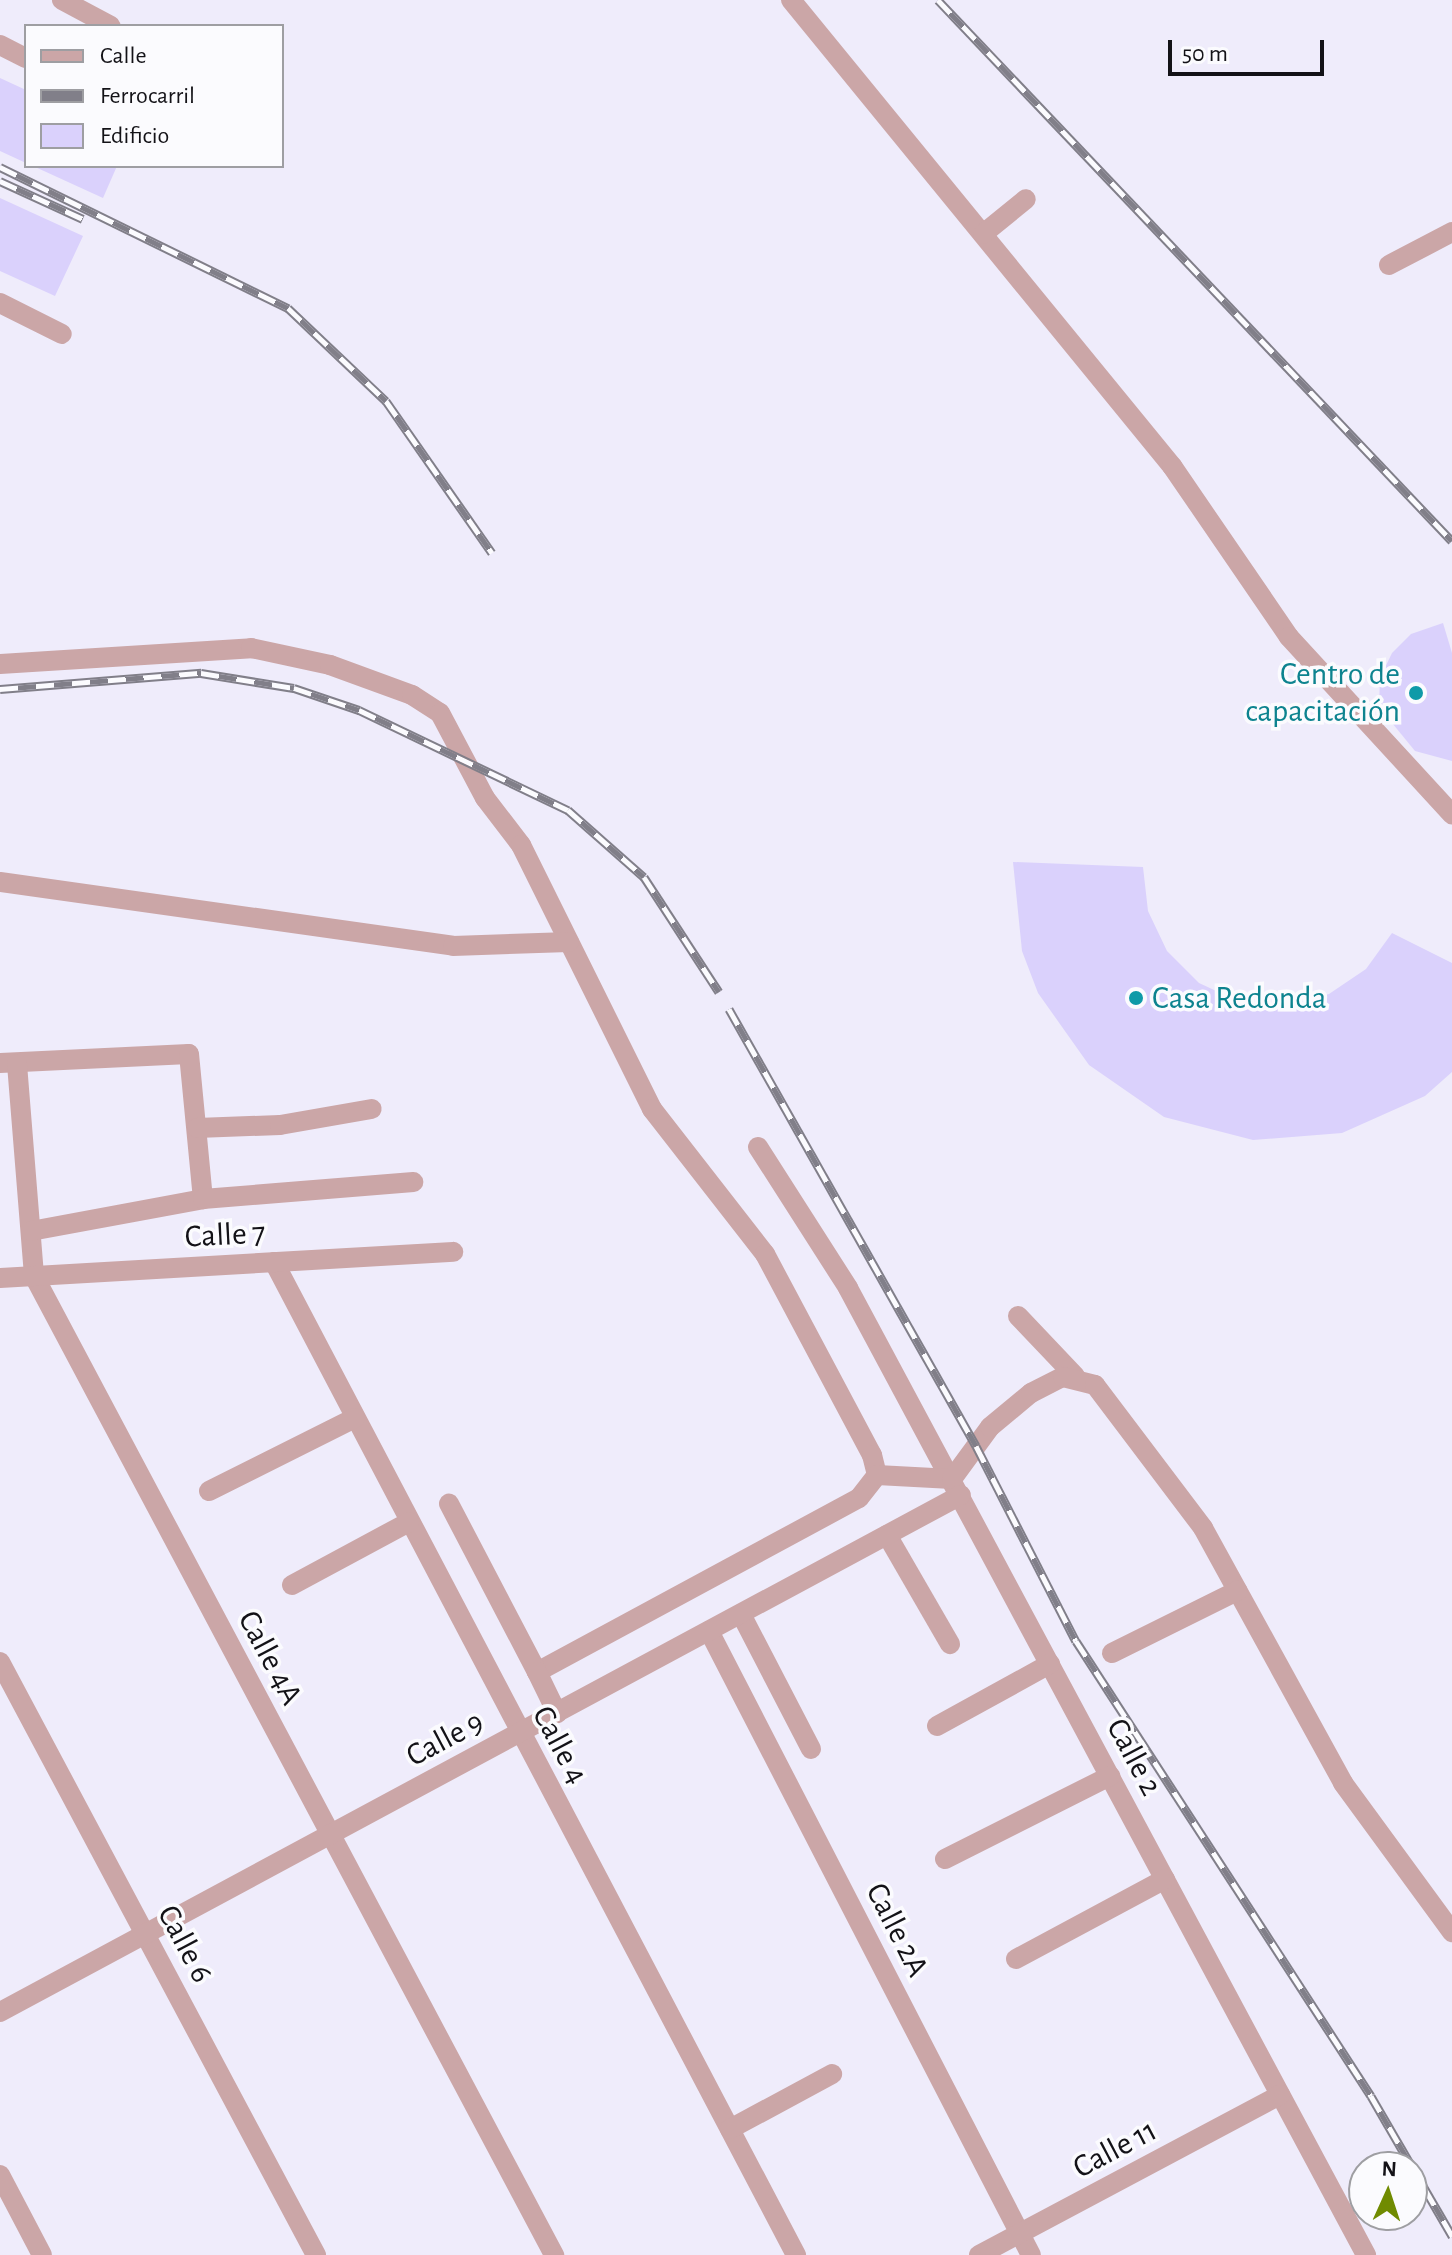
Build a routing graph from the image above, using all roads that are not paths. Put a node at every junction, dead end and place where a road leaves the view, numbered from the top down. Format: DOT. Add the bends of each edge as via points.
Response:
graph roads {
  1 [pos="62,0"];
  2 [pos="92,0"];
  3 [pos="791,0"];
  4 [pos="107,24"];
  5 [pos="0,45"];
  6 [pos="24,57"];
  7 [pos="1026,199"];
  8 [pos="1452,232"];
  9 [pos="983,234"];
  10 [pos="1389,265"];
  11 [pos="0,303"];
  12 [pos="62,334"];
  13 [pos="0,664"];
  14 [pos="1452,814"];
  15 [pos="0,882"];
  16 [pos="569,942"];
  17 [pos="8,1064"];
  18 [pos="372,1109"];
  19 [pos="197,1128"];
  20 [pos="758,1147"];
  21 [pos="413,1182"];
  22 [pos="203,1199"];
  23 [pos="31,1231"];
  24 [pos="453,1252"];
  25 [pos="274,1262"];
  26 [pos="34,1276"];
  27 [pos="0,1278"];
  28 [pos="1018,1316"];
  29 [pos="1075,1376"];
  30 [pos="355,1418"];
  31 [pos="877,1475"];
  32 [pos="956,1487"];
  33 [pos="209,1491"];
  34 [pos="449,1504"];
  35 [pos="409,1522"];
  36 [pos="887,1535"];
  37 [pos="292,1585"];
  38 [pos="1237,1591"];
  39 [pos="741,1614"];
  40 [pos="709,1631"];
  41 [pos="950,1644"];
  42 [pos="1112,1653"];
  43 [pos="0,1662"];
  44 [pos="1050,1664"];
  45 [pos="537,1672"];
  46 [pos="557,1713"];
  47 [pos="937,1726"];
  48 [pos="519,1733"];
  49 [pos="811,1749"];
  50 [pos="1110,1776"];
  51 [pos="330,1835"];
  52 [pos="945,1859"];
  53 [pos="1165,1879"];
  54 [pos="1452,1932"];
  55 [pos="145,1934"];
  56 [pos="1016,1959"];
  57 [pos="0,2012"];
  58 [pos="832,2074"];
  59 [pos="1280,2095"];
  60 [pos="730,2129"];
  61 [pos="0,2175"];
  62 [pos="1020,2234"];
  63 [pos="42,2255"];
  64 [pos="316,2255"];
  65 [pos="554,2255"];
  66 [pos="796,2255"];
  67 [pos="979,2255"];
  68 [pos="1031,2255"];
  69 [pos="1366,2255"];
  1 -- 4 [label="street"];
  2 -- 4 [label="street"];
  3 -- 9 [label="street"];
  5 -- 6 [label="street"];
  7 -- 9 [label="street"];
  8 -- 10 [label="street"];
  9 -- 14 [label="street" via="1172,466 1289,637"];
  11 -- 12 [label="street"];
  13 -- 16 [label="street" via="251,648 330,665 412,695 440,713 485,798 521,845"];
  15 -- 16 [label="street" via="453,946"];
  16 -- 31 [label="street" via="652,1109 765,1254 872,1455"];
  17 -- 19 [label="street" via="183,1051 194,1064"];
  17 -- 23 [label="street, Calle 4A"];
  18 -- 19 [label="street" via="280,1125"];
  19 -- 22 [label="street"];
  20 -- 32 [label="street, Calle 2" via="848,1288"];
  21 -- 22 [label="street"];
  22 -- 23 [label="street"];
  23 -- 26 [label="street, Calle 4A"];
  24 -- 25 [label="street, Calle 7"];
  25 -- 26 [label="street, Calle 7"];
  25 -- 30 [label="street, Calle 4"];
  26 -- 27 [label="street, Calle 7"];
  26 -- 51 [label="street, Calle 4A"];
  28 -- 29 [label="street"];
  29 -- 32 [label="street" via="1031,1393 990,1427"];
  29 -- 38 [label="street" via="1095,1385 1203,1528"];
  30 -- 33 [label="street"];
  30 -- 35 [label="street, Calle 4"];
  31 -- 32 [label="street"];
  31 -- 45 [label="street" via="859,1498"];
  32 -- 36 [label="street, Calle 9"];
  32 -- 44 [label="street, Calle 2"];
  34 -- 45 [label="street"];
  35 -- 37 [label="street"];
  35 -- 48 [label="street, Calle 4"];
  36 -- 39 [label="street, Calle 9"];
  36 -- 41 [label="street"];
  38 -- 42 [label="street"];
  38 -- 54 [label="street" via="1343,1783"];
  39 -- 40 [label="street, Calle 9"];
  39 -- 49 [label="street"];
  40 -- 46 [label="street, Calle 9"];
  40 -- 62 [label="street, Calle 2A"];
  43 -- 55 [label="street, Calle 6"];
  44 -- 47 [label="street"];
  44 -- 50 [label="street, Calle 2"];
  45 -- 46 [label="street"];
  46 -- 48 [label="street, Calle 9"];
  48 -- 51 [label="street, Calle 9"];
  48 -- 60 [label="street, Calle 4"];
  50 -- 52 [label="street"];
  50 -- 53 [label="street, Calle 2"];
  51 -- 55 [label="street, Calle 9"];
  51 -- 65 [label="street, Calle 4A"];
  53 -- 56 [label="street"];
  53 -- 59 [label="street, Calle 2"];
  55 -- 57 [label="street, Calle 9"];
  55 -- 64 [label="street, Calle 6"];
  58 -- 60 [label="street"];
  59 -- 62 [label="street, Calle 11"];
  59 -- 69 [label="street, Calle 2"];
  60 -- 66 [label="street, Calle 4"];
  61 -- 63 [label="street"];
  62 -- 67 [label="street, Calle 11"];
  62 -- 68 [label="street, Calle 2A"];
}
